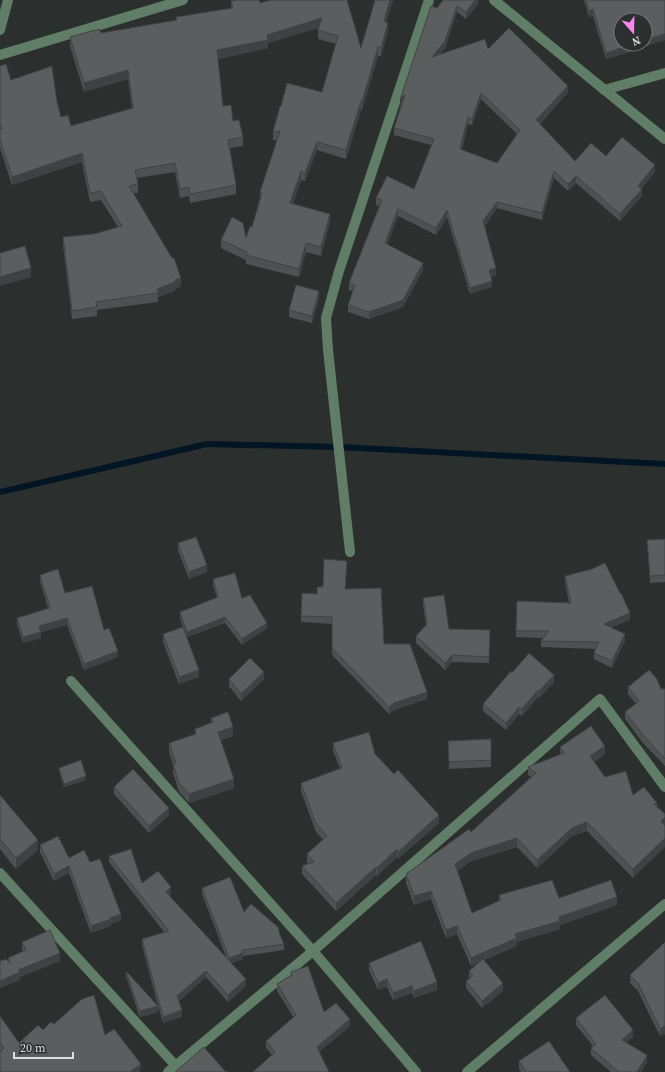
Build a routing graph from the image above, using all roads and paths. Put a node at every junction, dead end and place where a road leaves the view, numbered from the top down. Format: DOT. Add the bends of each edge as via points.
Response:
graph roads {
  1 [pos="8,0"];
  2 [pos="183,0"];
  3 [pos="429,0"];
  4 [pos="494,0"];
  5 [pos="0,30"];
  6 [pos="0,55"];
  7 [pos="665,73"];
  8 [pos="604,90"];
  9 [pos="665,139"];
  10 [pos="350,552"];
  11 [pos="71,681"];
  12 [pos="665,786"];
  13 [pos="0,873"];
  14 [pos="665,904"];
  15 [pos="313,951"];
  16 [pos="172,1069"];
  17 [pos="416,1072"];
  18 [pos="467,1072"];
  1 -- 5 [label="street"];
  2 -- 6 [label="street"];
  3 -- 10 [label="street" via="326,318"];
  4 -- 8 [label="street"];
  7 -- 8 [label="street"];
  8 -- 9 [label="street"];
  11 -- 15 [label="street"];
  12 -- 15 [label="street" via="600,699"];
  13 -- 16 [label="street"];
  14 -- 18 [label="street"];
  15 -- 16 [label="street"];
  15 -- 17 [label="street"];
}
